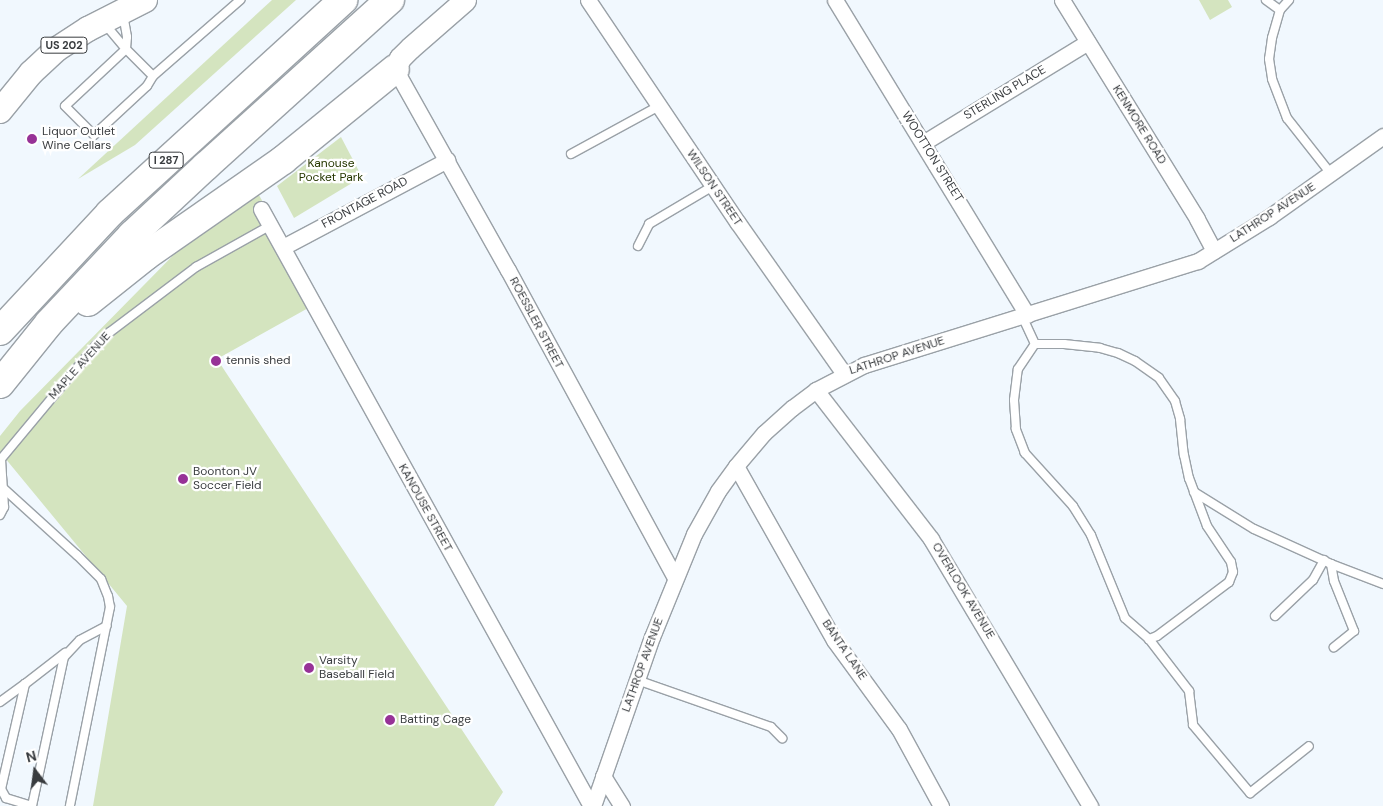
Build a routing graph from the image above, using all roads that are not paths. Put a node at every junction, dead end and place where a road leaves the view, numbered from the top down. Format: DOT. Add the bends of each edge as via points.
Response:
graph roads {
  1 [pos="145,0"];
  2 [pos="240,0"];
  3 [pos="343,0"];
  4 [pos="390,0"];
  5 [pos="465,0"];
  6 [pos="588,0"];
  7 [pos="835,0"];
  8 [pos="1062,0"];
  9 [pos="1266,0"];
  10 [pos="1288,0"];
  11 [pos="1280,10"];
  12 [pos="113,16"];
  13 [pos="1088,42"];
  14 [pos="126,49"];
  15 [pos="395,69"];
  16 [pos="153,76"];
  17 [pos="659,106"];
  18 [pos="0,112"];
  19 [pos="1383,136"];
  20 [pos="923,143"];
  21 [pos="571,154"];
  22 [pos="447,160"];
  23 [pos="1331,174"];
  24 [pos="713,186"];
  25 [pos="261,209"];
  26 [pos="271,225"];
  27 [pos="638,246"];
  28 [pos="283,247"];
  29 [pos="1214,251"];
  30 [pos="1025,315"];
  31 [pos="49,323"];
  32 [pos="0,331"];
  33 [pos="1035,344"];
  34 [pos="844,374"];
  35 [pos="0,384"];
  36 [pos="816,390"];
  37 [pos="736,466"];
  38 [pos="2,488"];
  39 [pos="1194,492"];
  40 [pos="0,515"];
  41 [pos="1327,562"];
  42 [pos="675,578"];
  43 [pos="1383,584"];
  44 [pos="1275,616"];
  45 [pos="106,626"];
  46 [pos="1149,639"];
  47 [pos="1334,646"];
  48 [pos="67,652"];
  49 [pos="637,680"];
  50 [pos="25,684"];
  51 [pos="0,702"];
  52 [pos="782,738"];
  53 [pos="1309,746"];
  54 [pos="603,776"];
  55 [pos="2,797"];
  56 [pos="32,806"];
  57 [pos="70,806"];
  58 [pos="592,806"];
  59 [pos="622,806"];
  60 [pos="940,806"];
  61 [pos="1090,806"];
  1 -- 12 [label="main road, US 202"];
  2 -- 16 [label="lane"];
  3 -- 32 [label="highway, I 287" via="122,201"];
  4 -- 31 [label="highway, I 287" via="170,200"];
  5 -- 15 [label="street" via="410,48"];
  6 -- 17 [label="street, WILSON STREET"];
  7 -- 20 [label="street, WOOTTON STREET"];
  8 -- 13 [label="street, KENMORE ROAD"];
  9 -- 11 [label="lane"];
  10 -- 11 [label="lane"];
  11 -- 23 [label="lane" via="1269,59 1272,79 1287,118"];
  12 -- 14 [label="lane"];
  12 -- 14 [label="lane" via="127,37"];
  12 -- 18 [label="main road, US 202" via="56,49"];
  13 -- 20 [label="street, STERLING PLACE"];
  13 -- 29 [label="street, KENMORE ROAD"];
  14 -- 16 [label="lane"];
  14 -- 16 [label="lane" via="65,106 94,135 147,86"];
  15 -- 22 [label="street, ROESSLER STREET"];
  15 -- 31 [label="highway" via="263,176 147,255 90,301"];
  17 -- 21 [label="lane"];
  17 -- 24 [label="street, WILSON STREET"];
  19 -- 23 [label="street, LATHROP AVENUE"];
  20 -- 30 [label="street, WOOTTON STREET"];
  22 -- 28 [label="street, FRONTAGE ROAD"];
  22 -- 42 [label="street, ROESSLER STREET"];
  23 -- 29 [label="street, LATHROP AVENUE"];
  24 -- 27 [label="lane" via="649,224"];
  24 -- 34 [label="street, WILSON STREET"];
  25 -- 26 [label="street, KANOUSE STREET"];
  26 -- 28 [label="street, KANOUSE STREET"];
  26 -- 38 [label="lane, MAPLE AVENUE" via="196,267 110,332 8,448 1,459"];
  28 -- 58 [label="street, KANOUSE STREET"];
  29 -- 30 [label="street, LATHROP AVENUE" via="1198,261"];
  30 -- 33 [label="lane"];
  30 -- 34 [label="street, LATHROP AVENUE"];
  31 -- 35 [label="highway, I 287"];
  33 -- 39 [label="lane" via="1100,348 1135,361 1159,378 1171,393 1178,410 1184,455"];
  33 -- 46 [label="lane" via="1018,369 1014,400 1016,429 1025,453 1073,506 1092,535 1125,618"];
  34 -- 36 [label="street, LATHROP AVENUE"];
  36 -- 37 [label="street, LATHROP AVENUE" via="764,433"];
  36 -- 61 [label="street, OVERLOOK AVENUE" via="931,539"];
  37 -- 42 [label="street, LATHROP AVENUE" via="699,525"];
  37 -- 60 [label="street, BANTA LANE" via="834,640 899,728"];
  38 -- 40 [label="lane, MAPLE AVENUE" via="4,507"];
  38 -- 45 [label="lane" via="78,555 100,579 110,607"];
  39 -- 41 [label="lane" via="1254,529"];
  39 -- 46 [label="lane" via="1207,526 1231,562 1233,572 1229,582"];
  41 -- 43 [label="lane"];
  41 -- 44 [label="lane"];
  41 -- 47 [label="lane" via="1354,631"];
  42 -- 49 [label="street, LATHROP AVENUE"];
  45 -- 48 [label="lane" via="80,640"];
  45 -- 57 [label="lane"];
  46 -- 53 [label="lane" via="1189,691 1193,725 1250,793"];
  48 -- 50 [label="lane"];
  48 -- 56 [label="lane"];
  49 -- 52 [label="lane" via="771,727"];
  49 -- 54 [label="street, LATHROP AVENUE"];
  50 -- 51 [label="lane"];
  50 -- 55 [label="lane" via="1,789"];
  54 -- 58 [label="street, LATHROP AVENUE"];
  54 -- 59 [label="street"];
  55 -- 56 [label="lane"];
}
